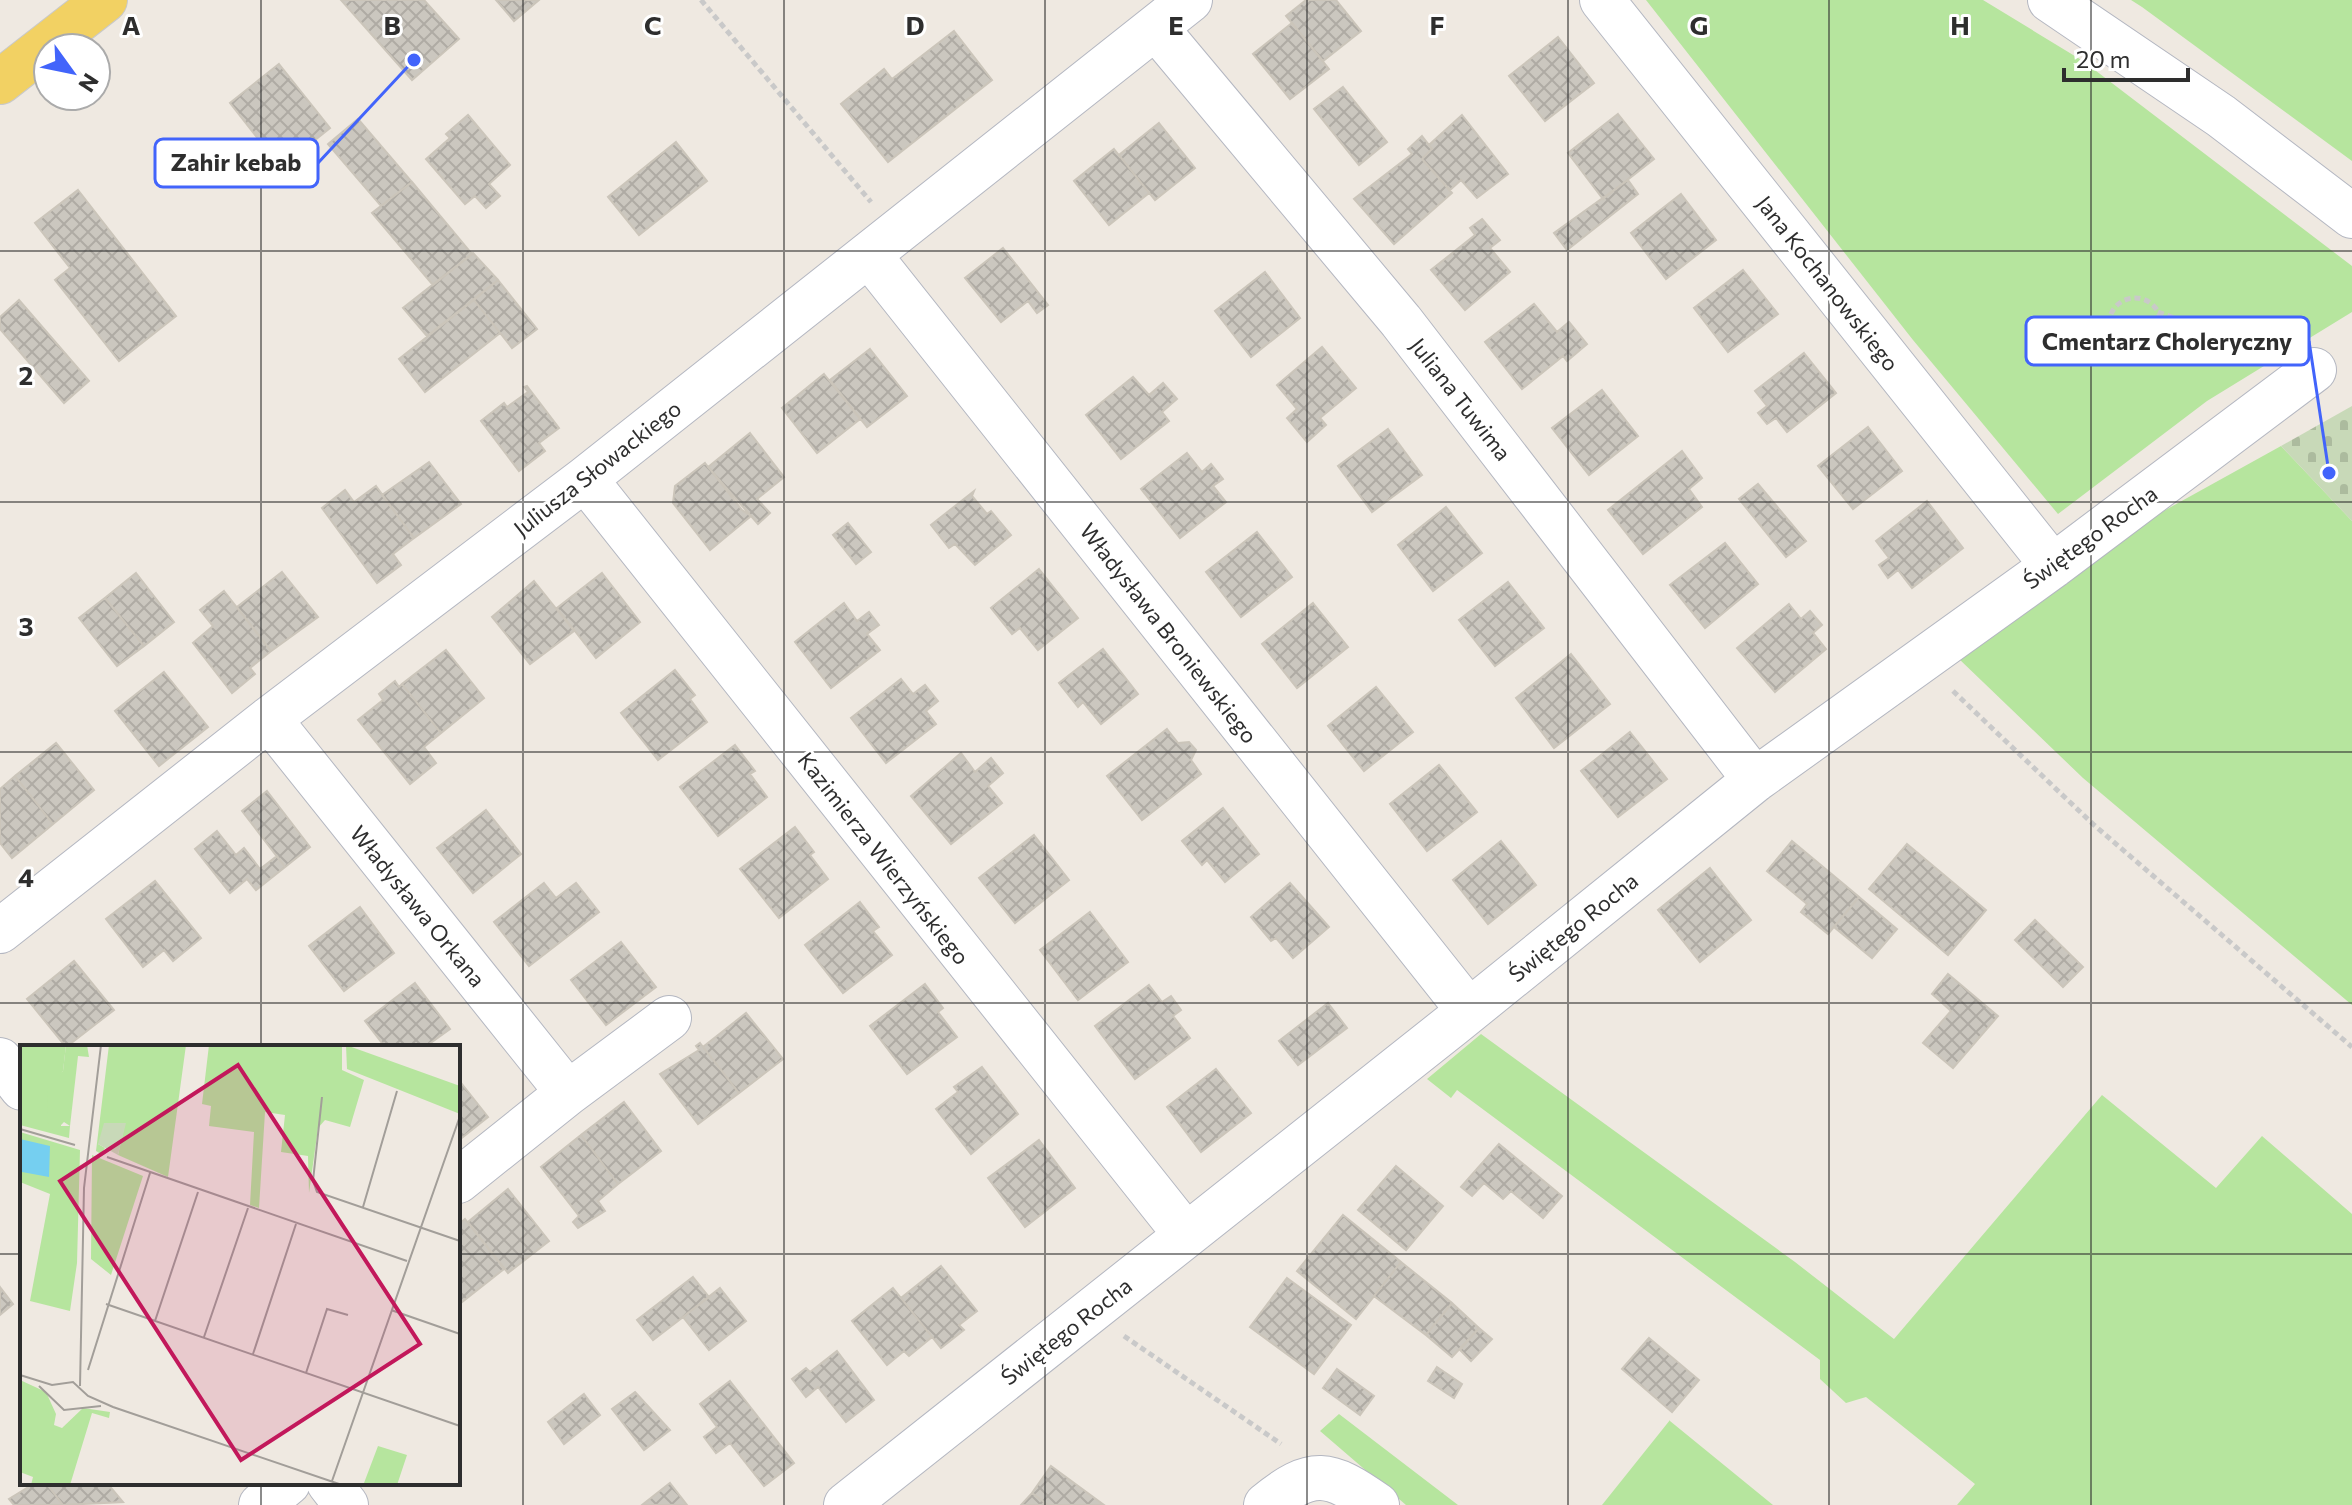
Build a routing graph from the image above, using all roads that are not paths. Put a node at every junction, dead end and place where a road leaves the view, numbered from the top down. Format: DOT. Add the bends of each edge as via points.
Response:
graph roads {
  1 [pos="105,0"];
  2 [pos="1190,0"];
  3 [pos="1602,0"];
  4 [pos="2050,0"];
  5 [pos="1156,28"];
  6 [pos="0,82"];
  7 [pos="2352,216"];
  8 [pos="883,244"];
  9 [pos="2314,370"];
  10 [pos="585,479"];
  11 [pos="2053,566"];
  12 [pos="269,719"];
  13 [pos="1755,780"];
  14 [pos="0,931"];
  15 [pos="1469,1011"];
  16 [pos="669,1018"];
  17 [pos="0,1060"];
  18 [pos="20,1085"];
  19 [pos="568,1093"];
  20 [pos="460,1179"];
  21 [pos="1186,1235"];
  22 [pos="286,1485"];
  23 [pos="331,1485"];
  24 [pos="261,1505"];
  25 [pos="346,1505"];
  26 [pos="846,1505"];
  27 [pos="1266,1505"];
  28 [pos="1377,1505"];
  1 -- 6 [label="main road"];
  2 -- 5 [label="street, Juliusza Słowackiego"];
  3 -- 11 [label="street, Jana Kochanowskiego"];
  4 -- 7 [label="street" via="2221,116"];
  5 -- 8 [label="street, Juliusza Słowackiego"];
  5 -- 13 [label="street, Juliana Tuwima" via="1401,321"];
  8 -- 10 [label="street, Juliusza Słowackiego"];
  8 -- 15 [label="street, Władysława Broniewskiego"];
  9 -- 11 [label="street, Świętego Rocha"];
  10 -- 12 [label="street, Juliusza Słowackiego"];
  10 -- 21 [label="street, Kazimierza Wierzyńskiego"];
  11 -- 13 [label="street, Świętego Rocha"];
  12 -- 14 [label="street, Juliusza Słowackiego"];
  12 -- 19 [label="street, Władysława Orkana"];
  13 -- 15 [label="street, Świętego Rocha"];
  15 -- 21 [label="street, Świętego Rocha"];
  16 -- 19 [label="street"];
  17 -- 18 [label="street"];
  19 -- 20 [label="street"];
  21 -- 26 [label="street, Świętego Rocha"];
  22 -- 24 [label="street"];
  23 -- 25 [label="street"];
  27 -- 28 [label="street" via="1295,1482 1328,1477"];
}
